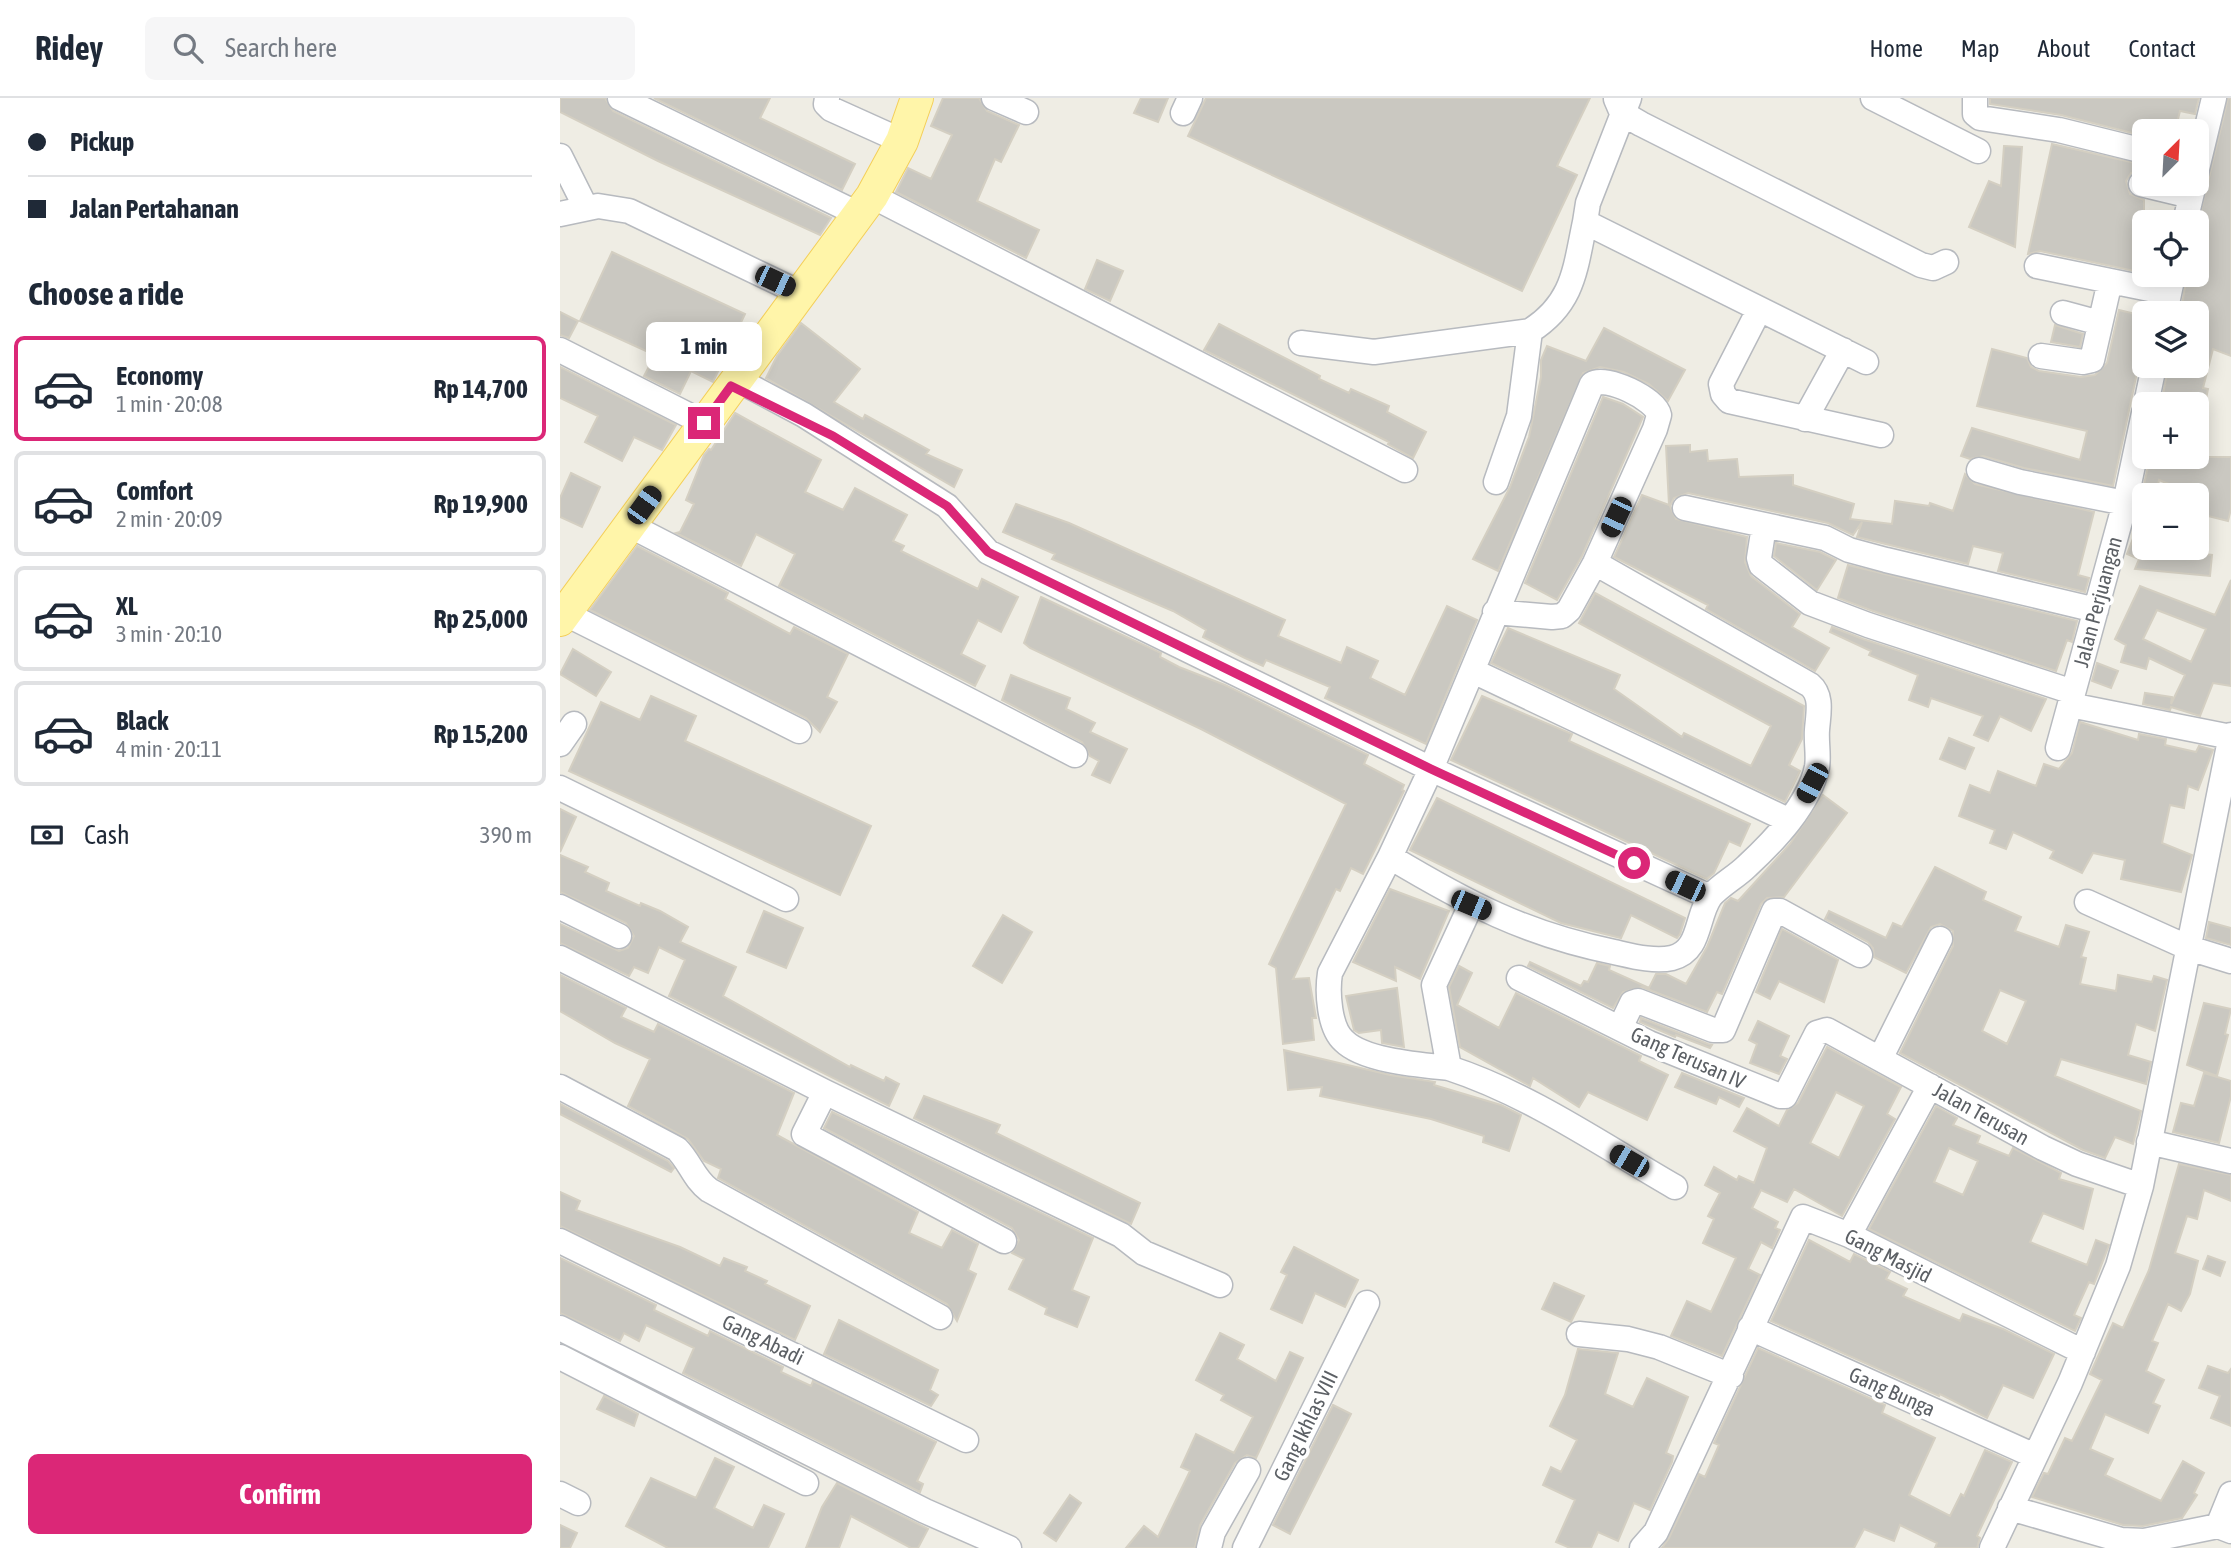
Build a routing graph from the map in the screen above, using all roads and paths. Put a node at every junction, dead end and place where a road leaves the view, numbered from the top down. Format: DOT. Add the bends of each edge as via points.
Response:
graph roads {
  1 [pos="620,98"];
  2 [pos="827,98"];
  3 [pos="917,98"];
  4 [pos="995,98"];
  5 [pos="1873,98"];
  6 [pos="1975,98"];
  7 [pos="2214,98"];
  8 [pos="1622,103"];
  9 [pos="1026,112"];
  10 [pos="2209,119"];
  11 [pos="902,141"];
  12 [pos="2132,148"];
  13 [pos="1978,151"];
  14 [pos="560,156"];
  15 [pos="865,205"];
  16 [pos="586,208"];
  17 [pos="560,214"];
  18 [pos="1585,222"];
  19 [pos="1946,262"];
  20 [pos="2037,265"];
  21 [pos="2110,281"];
  22 [pos="800,293"];
  23 [pos="2169,294"];
  24 [pos="1759,310"];
  25 [pos="2063,313"];
  26 [pos="2100,323"];
  27 [pos="1530,331"];
  28 [pos="1301,343"];
  29 [pos="560,350"];
  30 [pos="1843,350"];
  31 [pos="2041,356"];
  32 [pos="1866,362"];
  33 [pos="734,383"];
  34 [pos="1805,419"];
  35 [pos="704,423"];
  36 [pos="1881,435"];
  37 [pos="2132,469"];
  38 [pos="1979,470"];
  39 [pos="1405,471"];
  40 [pos="1496,482"];
  41 [pos="2125,503"];
  42 [pos="1685,508"];
  43 [pos="629,525"];
  44 [pos="1764,526"];
  45 [pos="1595,563"];
  46 [pos="2096,610"];
  47 [pos="1495,612"];
  48 [pos="562,617"];
  49 [pos="1473,671"];
  50 [pos="2071,698"];
  51 [pos="799,731"];
  52 [pos="2230,742"];
  53 [pos="2058,748"];
  54 [pos="1075,755"];
  55 [pos="1431,769"];
  56 [pos="560,788"];
  57 [pos="1788,820"];
  58 [pos="2220,848"];
  59 [pos="1390,857"];
  60 [pos="1710,897"];
  61 [pos="786,899"];
  62 [pos="2087,902"];
  63 [pos="1471,905"];
  64 [pos="560,907"];
  65 [pos="619,936"];
  66 [pos="1940,939"];
  67 [pos="2189,948"];
  68 [pos="1860,955"];
  69 [pos="560,958"];
  70 [pos="2231,961"];
  71 [pos="1519,978"];
  72 [pos="1620,1028"];
  73 [pos="1827,1030"];
  74 [pos="1881,1057"];
  75 [pos="1449,1068"];
  76 [pos="1930,1086"];
  77 [pos="560,1087"];
  78 [pos="825,1092"];
  79 [pos="2149,1142"];
  80 [pos="2231,1161"];
  81 [pos="2140,1186"];
  82 [pos="1675,1187"];
  83 [pos="1849,1235"];
  84 [pos="560,1241"];
  85 [pos="1004,1241"];
  86 [pos="1220,1285"];
  87 [pos="1367,1303"];
  88 [pos="940,1317"];
  89 [pos="560,1328"];
  90 [pos="1750,1328"];
  91 [pos="1579,1334"];
  92 [pos="2083,1352"];
  93 [pos="560,1357"];
  94 [pos="1731,1376"];
  95 [pos="966,1440"];
  96 [pos="2035,1456"];
  97 [pos="1248,1470"];
  98 [pos="806,1483"];
  99 [pos="2231,1494"];
  100 [pos="2010,1508"];
  101 [pos="2225,1529"];
  102 [pos="1009,1548"];
  103 [pos="1209,1548"];
  104 [pos="1245,1548"];
  105 [pos="1642,1548"];
  106 [pos="1992,1548"];
  1 -- 15 [label="street"];
  2 -- 11 [label="street" via="831,109"];
  3 -- 11 [label="main road"];
  4 -- 9 [label="street"];
  5 -- 13 [label="street"];
  6 -- 12 [label="street" via="1975,114 1980,118 2059,130"];
  7 -- 10 [label="street"];
  8 -- 18 [label="street"];
  8 -- 19 [label="street" via="1921,265 1933,268"];
  11 -- 15 [label="main road"];
  14 -- 16 [label="street"];
  15 -- 22 [label="main road"];
  15 -- 39 [label="street"];
  16 -- 17 [label="street"];
  16 -- 22 [label="street" via="613,206 629,211"];
  18 -- 24 [label="street"];
  18 -- 27 [label="street" via="1571,287 1546,321"];
  20 -- 21 [label="street"];
  21 -- 23 [label="street"];
  21 -- 26 [label="street"];
  22 -- 33 [label="main road"];
  24 -- 30 [label="street"];
  24 -- 34 [label="street" via="1721,384 1723,394 1741,406"];
  25 -- 26 [label="street"];
  26 -- 31 [label="street" via="2090,361"];
  27 -- 28 [label="street" via="1374,352"];
  27 -- 40 [label="street" via="1518,416"];
  29 -- 35 [label="street"];
  30 -- 32 [label="street"];
  30 -- 34 [label="street"];
  33 -- 35 [label="main road"];
  33 -- 55 [label="street" via="804,415 947,506 988,552"];
  34 -- 36 [label="street"];
  35 -- 43 [label="main road"];
  37 -- 41 [label="street, Jalan Perjuangan"];
  38 -- 41 [label="street"];
  41 -- 46 [label="street, Jalan Perjuangan"];
  42 -- 44 [label="street"];
  43 -- 48 [label="main road"];
  43 -- 54 [label="street"];
  44 -- 46 [label="street" via="1825,538 1886,561"];
  44 -- 50 [label="street" via="1761,565 1810,603"];
  45 -- 47 [label="street" via="1562,616"];
  45 -- 47 [label="street" via="1659,415 1653,404 1599,379 1582,404"];
  45 -- 57 [label="street" via="1815,690 1817,765 1801,804"];
  46 -- 50 [label="street, Jalan Perjuangan"];
  47 -- 49 [label="street"];
  48 -- 51 [label="street"];
  49 -- 55 [label="street"];
  49 -- 57 [label="street"];
  50 -- 52 [label="street"];
  50 -- 53 [label="street, Jalan Perjuangan"];
  52 -- 58 [label="street"];
  55 -- 59 [label="street"];
  55 -- 60 [label="street"];
  56 -- 61 [label="street"];
  57 -- 60 [label="street" via="1749,865"];
  58 -- 67 [label="street"];
  59 -- 63 [label="street"];
  59 -- 75 [label="street" via="1329,974 1337,1032 1362,1052"];
  60 -- 63 [label="street" via="1693,942 1684,953 1655,959 1581,946"];
  62 -- 67 [label="street"];
  63 -- 75 [label="street" via="1434,985"];
  64 -- 65 [label="street"];
  66 -- 74 [label="street"];
  67 -- 70 [label="street"];
  67 -- 79 [label="street"];
  68 -- 72 [label="street" via="1774,911 1721,1031 1638,1002 1632,1003"];
  69 -- 78 [label="street"];
  71 -- 72 [label="street, Gang Terusan IV"];
  72 -- 73 [label="street, Gang Terusan IV" via="1780,1096 1793,1086 1817,1033"];
  73 -- 74 [label="street, Jalan Terusan"];
  74 -- 76 [label="street, Jalan Terusan"];
  75 -- 82 [label="street" via="1516,1095"];
  76 -- 81 [label="street, Jalan Terusan" via="2077,1164"];
  76 -- 83 [label="street"];
  77 -- 88 [label="street" via="677,1149 709,1190"];
  78 -- 85 [label="street" via="804,1134"];
  78 -- 86 [label="street" via="1121,1235 1144,1253"];
  79 -- 80 [label="street"];
  79 -- 81 [label="street"];
  81 -- 92 [label="street" via="2118,1266"];
  83 -- 90 [label="street, Gang Masjid" via="1808,1217 1799,1219"];
  83 -- 92 [label="street, Gang Masjid"];
  84 -- 95 [label="street, Gang Abadi"];
  87 -- 104 [label="street, Gang Ikhlas VIII"];
  89 -- 102 [label="street" via="925,1511"];
  90 -- 94 [label="street"];
  90 -- 96 [label="street, Gang Bunga"];
  91 -- 94 [label="street" via="1628,1339"];
  92 -- 96 [label="street"];
  93 -- 98 [label="street"];
  94 -- 105 [label="street" via="1656,1532"];
  96 -- 100 [label="street"];
  97 -- 103 [label="street" via="1213,1532"];
  99 -- 101 [label="street"];
  100 -- 101 [label="street" via="2121,1540"];
  100 -- 106 [label="street"];
}
